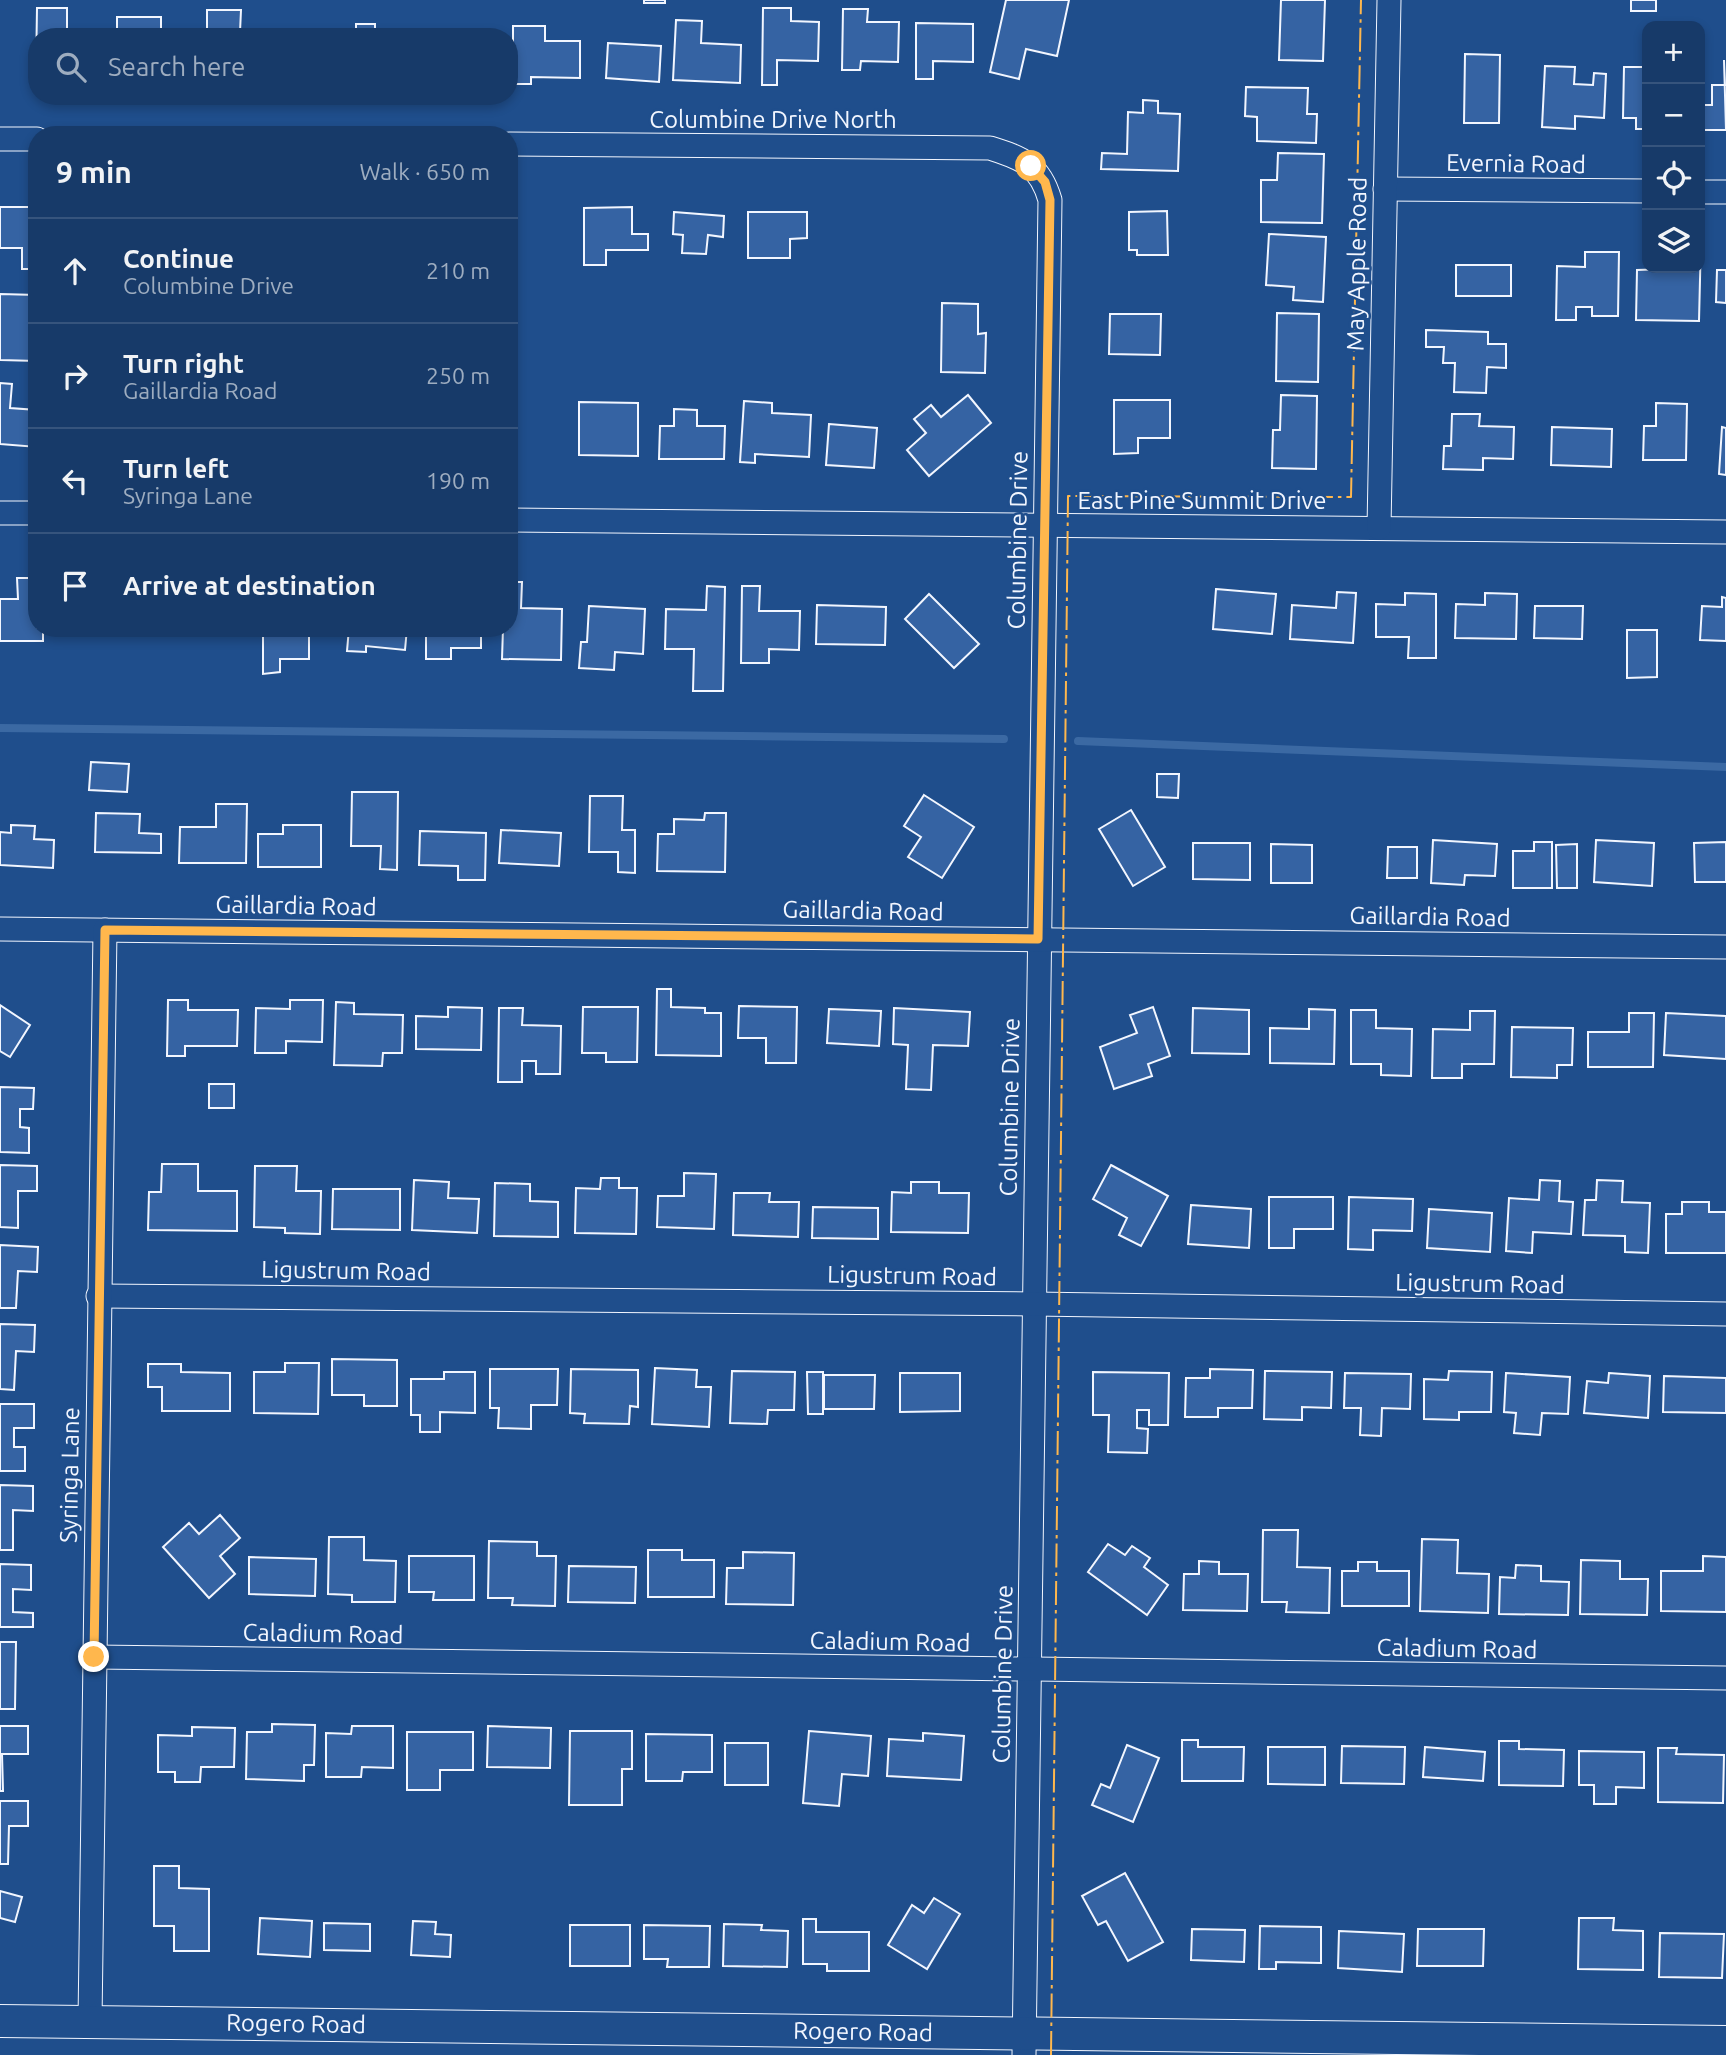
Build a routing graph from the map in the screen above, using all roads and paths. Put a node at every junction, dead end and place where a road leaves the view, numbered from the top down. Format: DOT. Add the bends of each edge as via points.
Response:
graph roads {
  1 [pos="1388,0"];
  2 [pos="0,139"];
  3 [pos="28,139"];
  4 [pos="518,144"];
  5 [pos="1031,166"];
  6 [pos="1385,189"];
  7 [pos="1642,191"];
  8 [pos="1705,192"];
  9 [pos="1726,192"];
  10 [pos="0,513"];
  11 [pos="28,513"];
  12 [pos="518,520"];
  13 [pos="1045,527"];
  14 [pos="1379,528"];
  15 [pos="1726,532"];
  16 [pos="0,929"];
  17 [pos="105,930"];
  18 [pos="1038,939"];
  19 [pos="1726,947"];
  20 [pos="99,1296"];
  21 [pos="1034,1304"];
  22 [pos="1726,1314"];
  23 [pos="94,1657"];
  24 [pos="1029,1670"];
  25 [pos="1726,1678"];
  26 [pos="0,2021"];
  27 [pos="90,2021"];
  28 [pos="1726,2042"];
  29 [pos="1024,2045"];
  1 -- 6 [label="street, May Apple Road"];
  2 -- 3 [label="street"];
  4 -- 5 [label="street, Columbine Drive North" via="990,148"];
  5 -- 13 [label="street, Columbine Drive" via="1045,182 1050,200"];
  6 -- 7 [label="street, Evernia Road"];
  6 -- 14 [label="street, May Apple Road"];
  8 -- 9 [label="street"];
  10 -- 11 [label="street"];
  12 -- 13 [label="street, East Pine Summit Drive"];
  13 -- 14 [label="street, East Pine Summit Drive"];
  13 -- 18 [label="street, Columbine Drive"];
  14 -- 15 [label="street, East Pine Summit Drive"];
  16 -- 17 [label="street, Gaillardia Road"];
  17 -- 18 [label="street, Gaillardia Road"];
  17 -- 20 [label="street, Syringa Lane"];
  18 -- 19 [label="street, Gaillardia Road"];
  18 -- 21 [label="street, Columbine Drive"];
  20 -- 21 [label="street, Ligustrum Road"];
  20 -- 23 [label="street, Syringa Lane"];
  21 -- 22 [label="street, Ligustrum Road"];
  21 -- 24 [label="street, Columbine Drive"];
  23 -- 24 [label="street, Caladium Road"];
  23 -- 27 [label="street, Syringa Lane"];
  24 -- 25 [label="street, Caladium Road"];
  24 -- 29 [label="street, Columbine Drive"];
  26 -- 27 [label="main road, Rogero Road"];
  27 -- 29 [label="main road, Rogero Road"];
  28 -- 29 [label="main road, Rogero Road"];
}
